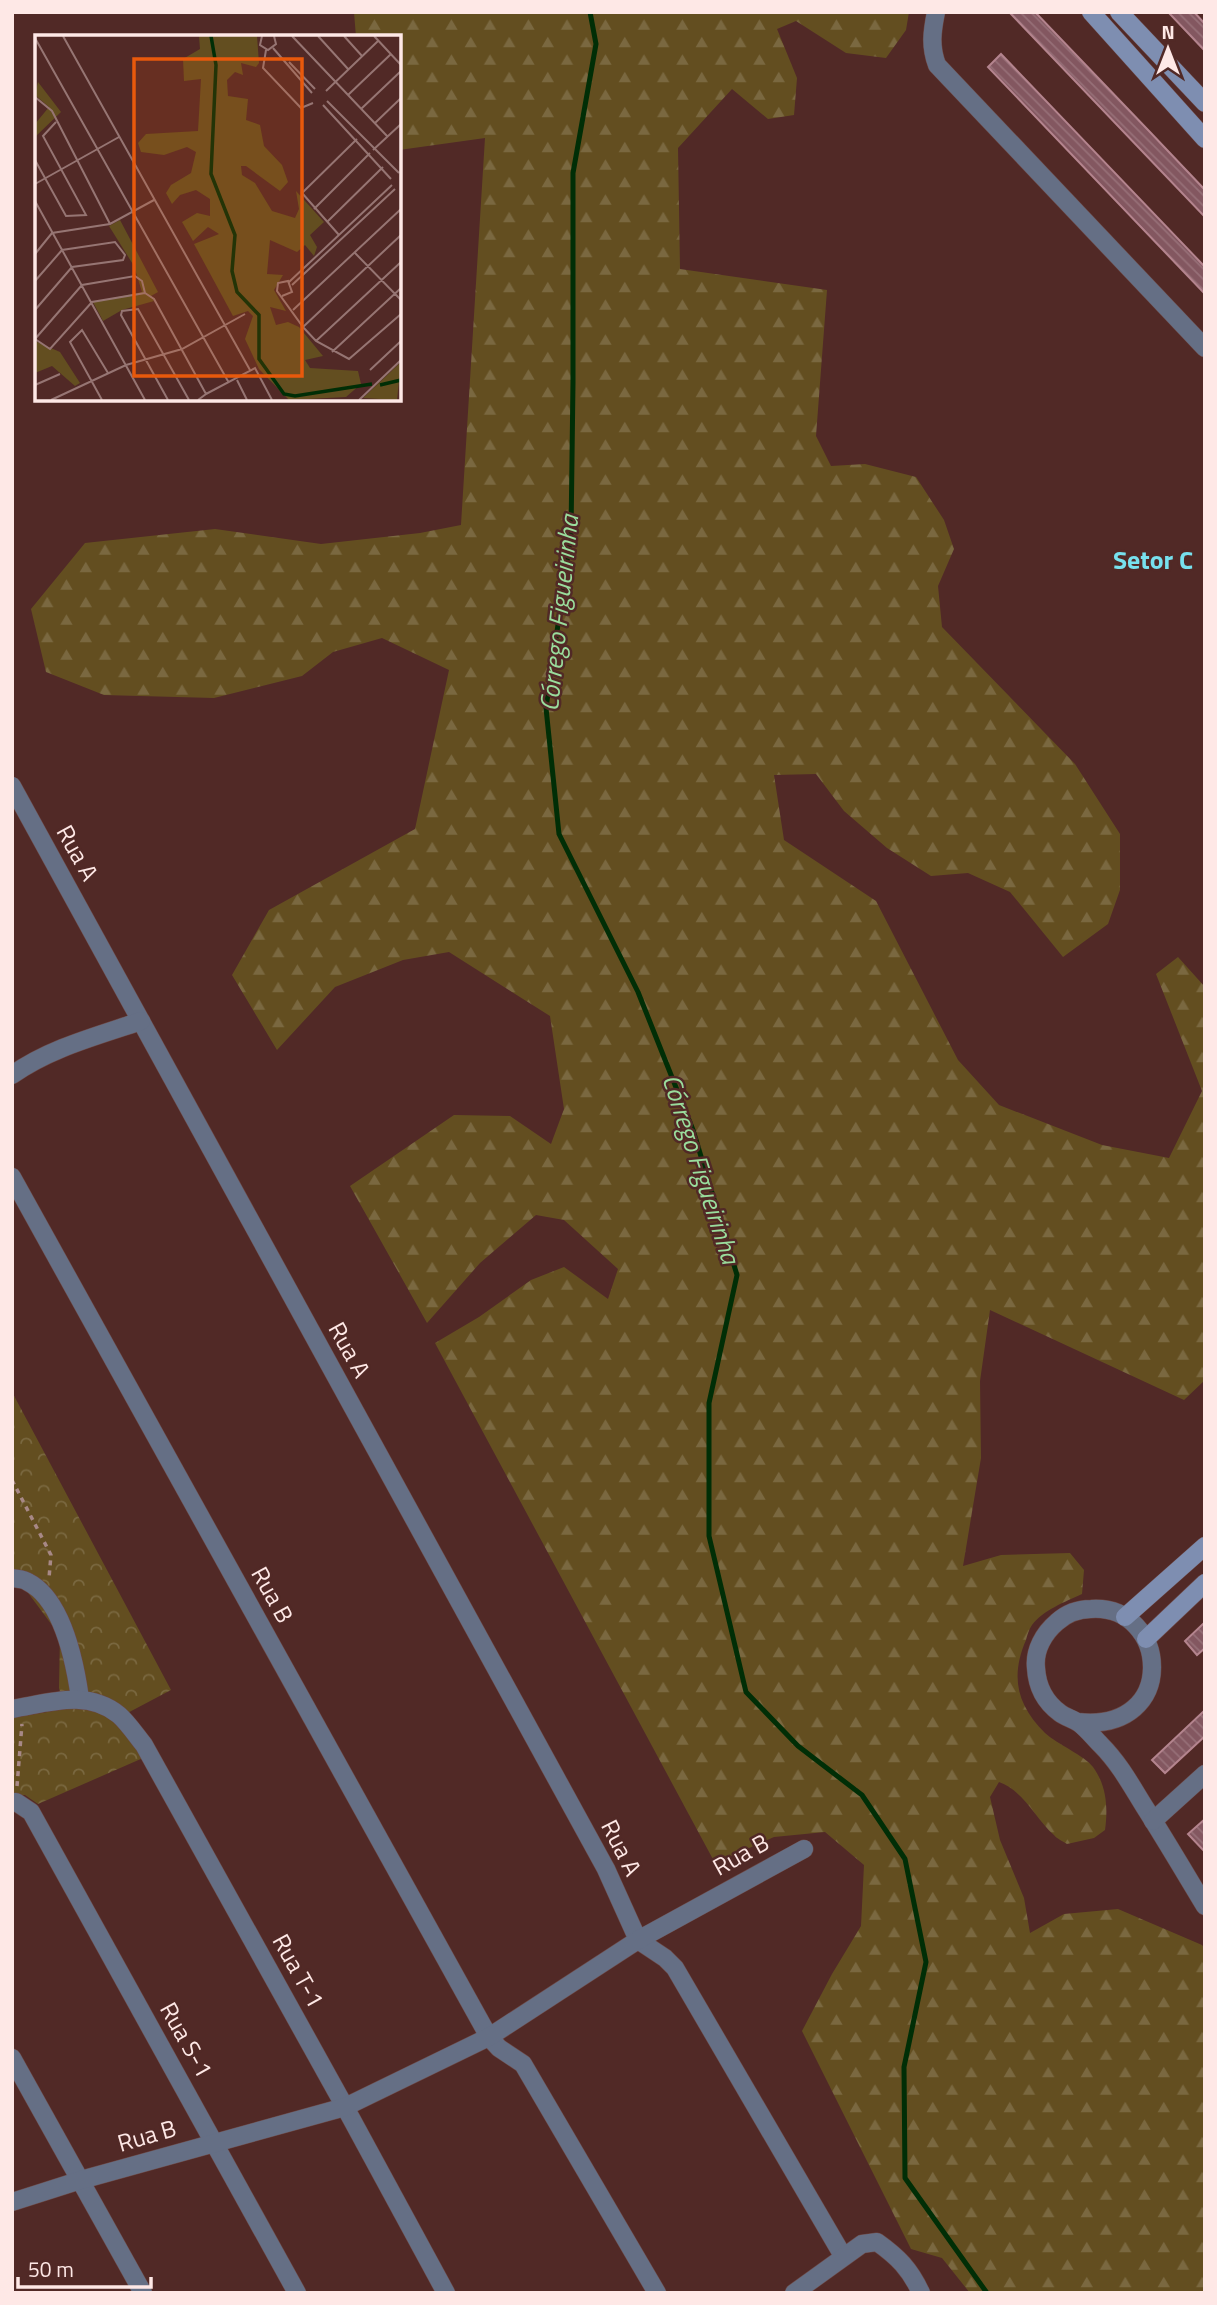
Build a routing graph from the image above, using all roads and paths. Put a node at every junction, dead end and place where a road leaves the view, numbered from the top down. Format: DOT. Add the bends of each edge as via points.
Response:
graph roads {
  1 [pos="936,12"];
  2 [pos="1091,12"];
  3 [pos="1119,12"];
  4 [pos="1205,103"];
  5 [pos="1205,139"];
  6 [pos="1205,348"];
  7 [pos="12,786"];
  8 [pos="141,1021"];
  9 [pos="12,1075"];
  10 [pos="12,1177"];
  11 [pos="12,1480"];
  12 [pos="1205,1546"];
  13 [pos="1205,1583"];
  14 [pos="27,1584"];
  15 [pos="1125,1617"];
  16 [pos="1146,1639"];
  17 [pos="80,1698"];
  18 [pos="18,1708"];
  19 [pos="1116,1720"];
  20 [pos="1078,1722"];
  21 [pos="1116,1761"];
  22 [pos="1205,1774"];
  23 [pos="20,1806"];
  24 [pos="1153,1821"];
  25 [pos="804,1849"];
  26 [pos="1205,1906"];
  27 [pos="638,1940"];
  28 [pos="489,2037"];
  29 [pos="12,2058"];
  30 [pos="345,2107"];
  31 [pos="215,2143"];
  32 [pos="81,2180"];
  33 [pos="12,2202"];
  34 [pos="843,2256"];
  35 [pos="143,2293"];
  36 [pos="297,2293"];
  37 [pos="446,2293"];
  38 [pos="657,2293"];
  39 [pos="794,2293"];
  40 [pos="921,2293"];
  1 -- 6 [label="street" via="931,50 937,65"];
  2 -- 5 [label="street"];
  3 -- 4 [label="street"];
  7 -- 8 [label="street, Rua A"];
  8 -- 9 [label="street" via="31,1061"];
  8 -- 27 [label="street, Rua A" via="606,1869"];
  10 -- 28 [label="street, Rua B"];
  11 -- 14 [label="path" via="51,1555 49,1578"];
  12 -- 15 [label="street"];
  13 -- 16 [label="street"];
  14 -- 17 [label="street" via="56,1610"];
  15 -- 16 [label="street"];
  15 -- 20 [label="street" via="1100,1608 1081,1609 1063,1616 1039,1646 1035,1664 1046,1701"];
  16 -- 19 [label="street" via="1152,1676 1145,1695 1133,1710"];
  17 -- 18 [label="street"];
  17 -- 30 [label="street, Rua T-1" via="119,1716 144,1745"];
  18 -- 23 [label="path"];
  19 -- 20 [label="street"];
  19 -- 21 [label="street"];
  20 -- 21 [label="street"];
  21 -- 24 [label="street"];
  22 -- 24 [label="street"];
  23 -- 31 [label="street, Rua S-1"];
  24 -- 26 [label="street"];
  25 -- 27 [label="street, Rua B"];
  27 -- 28 [label="street, Rua B"];
  27 -- 34 [label="street" via="675,1968"];
  28 -- 30 [label="street, Rua B"];
  28 -- 38 [label="street, Rua B" via="523,2064"];
  29 -- 32 [label="street"];
  30 -- 31 [label="street, Rua B"];
  30 -- 37 [label="street, Rua T-1"];
  31 -- 32 [label="street, Rua B"];
  31 -- 36 [label="street, Rua S-1"];
  32 -- 33 [label="street, Rua B"];
  32 -- 35 [label="street"];
  34 -- 39 [label="street"];
  34 -- 40 [label="street" via="862,2244 877,2242 897,2256"];
}
